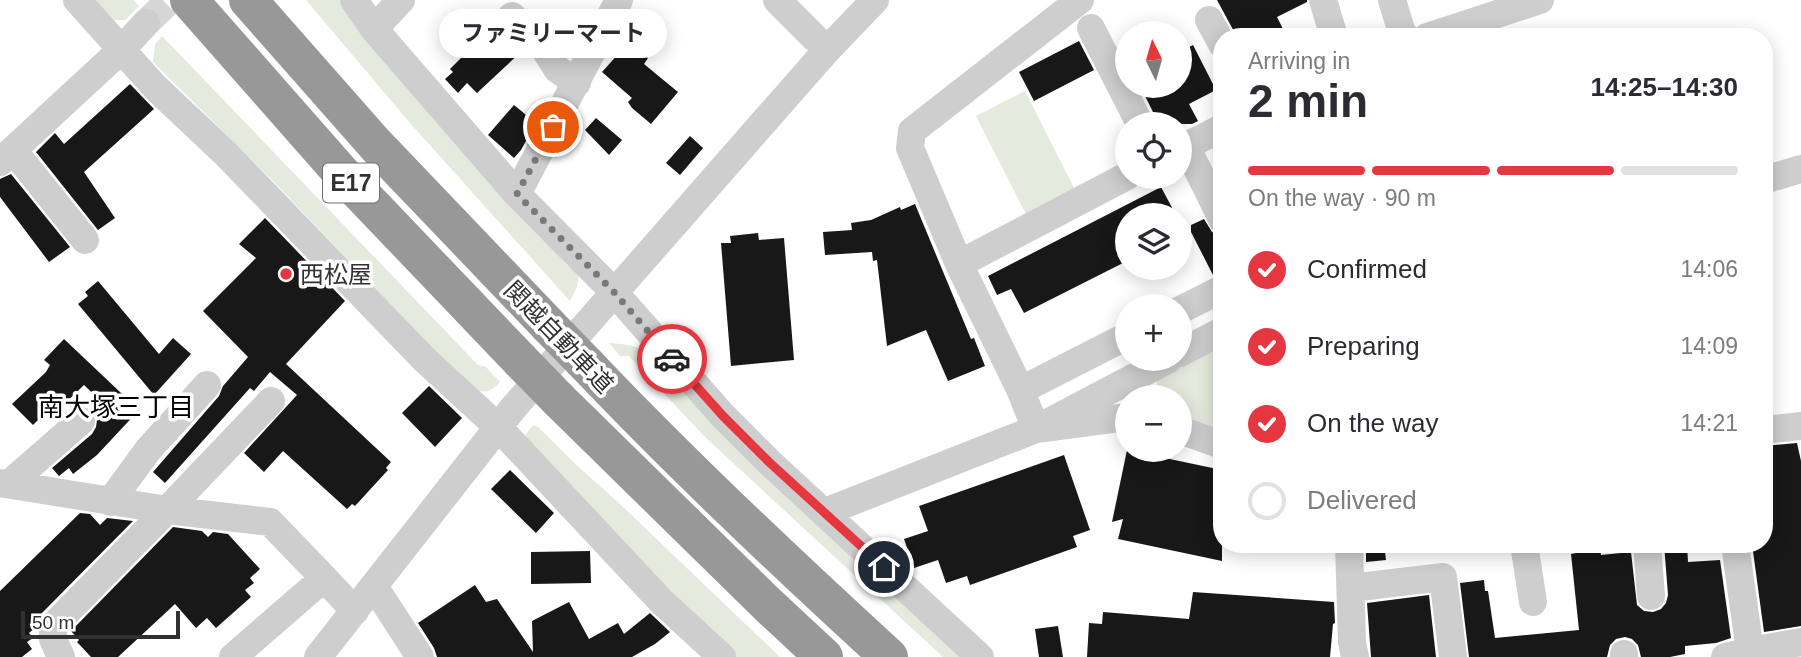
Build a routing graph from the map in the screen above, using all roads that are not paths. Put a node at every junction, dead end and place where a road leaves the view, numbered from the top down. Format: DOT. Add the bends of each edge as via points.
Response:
graph roads {
  1 [pos="77,0"];
  2 [pos="189,0"];
  3 [pos="248,0"];
  4 [pos="267,0"];
  5 [pos="354,0"];
  6 [pos="401,0"];
  7 [pos="619,0"];
  8 [pos="777,0"];
  9 [pos="875,0"];
  10 [pos="1080,0"];
  11 [pos="1323,0"];
  12 [pos="1392,0"];
  13 [pos="1540,0"];
  14 [pos="157,12"];
  15 [pos="512,16"];
  16 [pos="1091,28"];
  17 [pos="1331,28"];
  18 [pos="1400,28"];
  19 [pos="1454,28"];
  20 [pos="374,29"];
  21 [pos="121,50"];
  22 [pos="827,50"];
  23 [pos="577,83"];
  24 [pos="1134,112"];
  25 [pos="1213,132"];
  26 [pos="1192,143"];
  27 [pos="375,144"];
  28 [pos="6,156"];
  29 [pos="1192,164"];
  30 [pos="1801,169"];
  31 [pos="344,176"];
  32 [pos="1773,177"];
  33 [pos="1115,182"];
  34 [pos="517,194"];
  35 [pos="1213,202"];
  36 [pos="85,240"];
  37 [pos="959,264"];
  38 [pos="614,292"];
  39 [pos="1213,294"];
  40 [pos="1192,304"];
  41 [pos="1213,336"];
  42 [pos="1115,342"];
  43 [pos="1192,347"];
  44 [pos="1147,371"];
  45 [pos="1031,384"];
  46 [pos="207,385"];
  47 [pos="271,401"];
  48 [pos="1115,419"];
  49 [pos="81,421"];
  50 [pos="1801,426"];
  51 [pos="499,428"];
  52 [pos="1036,429"];
  53 [pos="1773,429"];
  54 [pos="1192,434"];
  55 [pos="1213,442"];
  56 [pos="5,484"];
  57 [pos="110,502"];
  58 [pos="167,510"];
  59 [pos="825,512"];
  60 [pos="1349,553"];
  61 [pos="1525,553"];
  62 [pos="1648,553"];
  63 [pos="1735,553"];
  64 [pos="324,578"];
  65 [pos="374,586"];
  66 [pos="1351,588"];
  67 [pos="1651,596"];
  68 [pos="1533,602"];
  69 [pos="355,611"];
  70 [pos="1801,642"];
  71 [pos="1737,654"];
  72 [pos="61,657"];
  73 [pos="233,657"];
  74 [pos="318,657"];
  75 [pos="420,657"];
  76 [pos="722,657"];
  77 [pos="824,657"];
  78 [pos="889,657"];
  79 [pos="981,657"];
  80 [pos="1355,657"];
  81 [pos="1453,657"];
  1 -- 21 [label="street"];
  2 -- 31 [label="highway, 関越自動車道 / E17"];
  3 -- 27 [label="highway, 関越自動車道 / E17"];
  4 -- 27 [label="highway"];
  5 -- 20 [label="street"];
  6 -- 20 [label="street"];
  7 -- 23 [label="street"];
  8 -- 22 [label="street"];
  9 -- 22 [label="street"];
  10 -- 37 [label="street" via="912,131 910,148"];
  11 -- 17 [label="street"];
  12 -- 18 [label="street"];
  13 -- 19 [label="street"];
  14 -- 21 [label="street"];
  14 -- 31 [label="highway" via="219,56"];
  15 -- 23 [label="street" via="544,48 557,69"];
  16 -- 24 [label="street"];
  20 -- 34 [label="street"];
  21 -- 28 [label="street"];
  21 -- 51 [label="street" via="425,360"];
  22 -- 38 [label="street"];
  23 -- 34 [label="street"];
  25 -- 26 [label="street"];
  27 -- 78 [label="highway, 関越自動車道 / E17, bridge" via="642,423"];
  28 -- 36 [label="street"];
  29 -- 35 [label="street"];
  30 -- 32 [label="street"];
  31 -- 77 [label="highway, 関越自動車道 / E17, bridge" via="558,399"];
  33 -- 37 [label="street"];
  34 -- 38 [label="street"];
  37 -- 52 [label="street"];
  38 -- 51 [label="street"];
  38 -- 59 [label="street" via="723,416"];
  39 -- 40 [label="street"];
  41 -- 43 [label="street"];
  42 -- 45 [label="street"];
  44 -- 52 [label="street"];
  46 -- 57 [label="street" via="148,450"];
  47 -- 58 [label="street"];
  48 -- 52 [label="street"];
  49 -- 56 [label="street"];
  50 -- 53 [label="street"];
  51 -- 65 [label="street"];
  51 -- 76 [label="street" via="661,601"];
  52 -- 59 [label="street"];
  54 -- 55 [label="street"];
  56 -- 57 [label="street"];
  57 -- 58 [label="street"];
  58 -- 64 [label="street" via="270,522"];
  58 -- 72 [label="street" via="53,626"];
  59 -- 79 [label="street"];
  60 -- 66 [label="street"];
  61 -- 68 [label="street"];
  62 -- 67 [label="street"];
  63 -- 71 [label="street"];
  64 -- 69 [label="street"];
  64 -- 73 [label="street"];
  65 -- 69 [label="street"];
  65 -- 75 [label="street"];
  66 -- 80 [label="street"];
  66 -- 81 [label="street" via="1443,577"];
  69 -- 74 [label="street"];
  70 -- 71 [label="street"];
}
